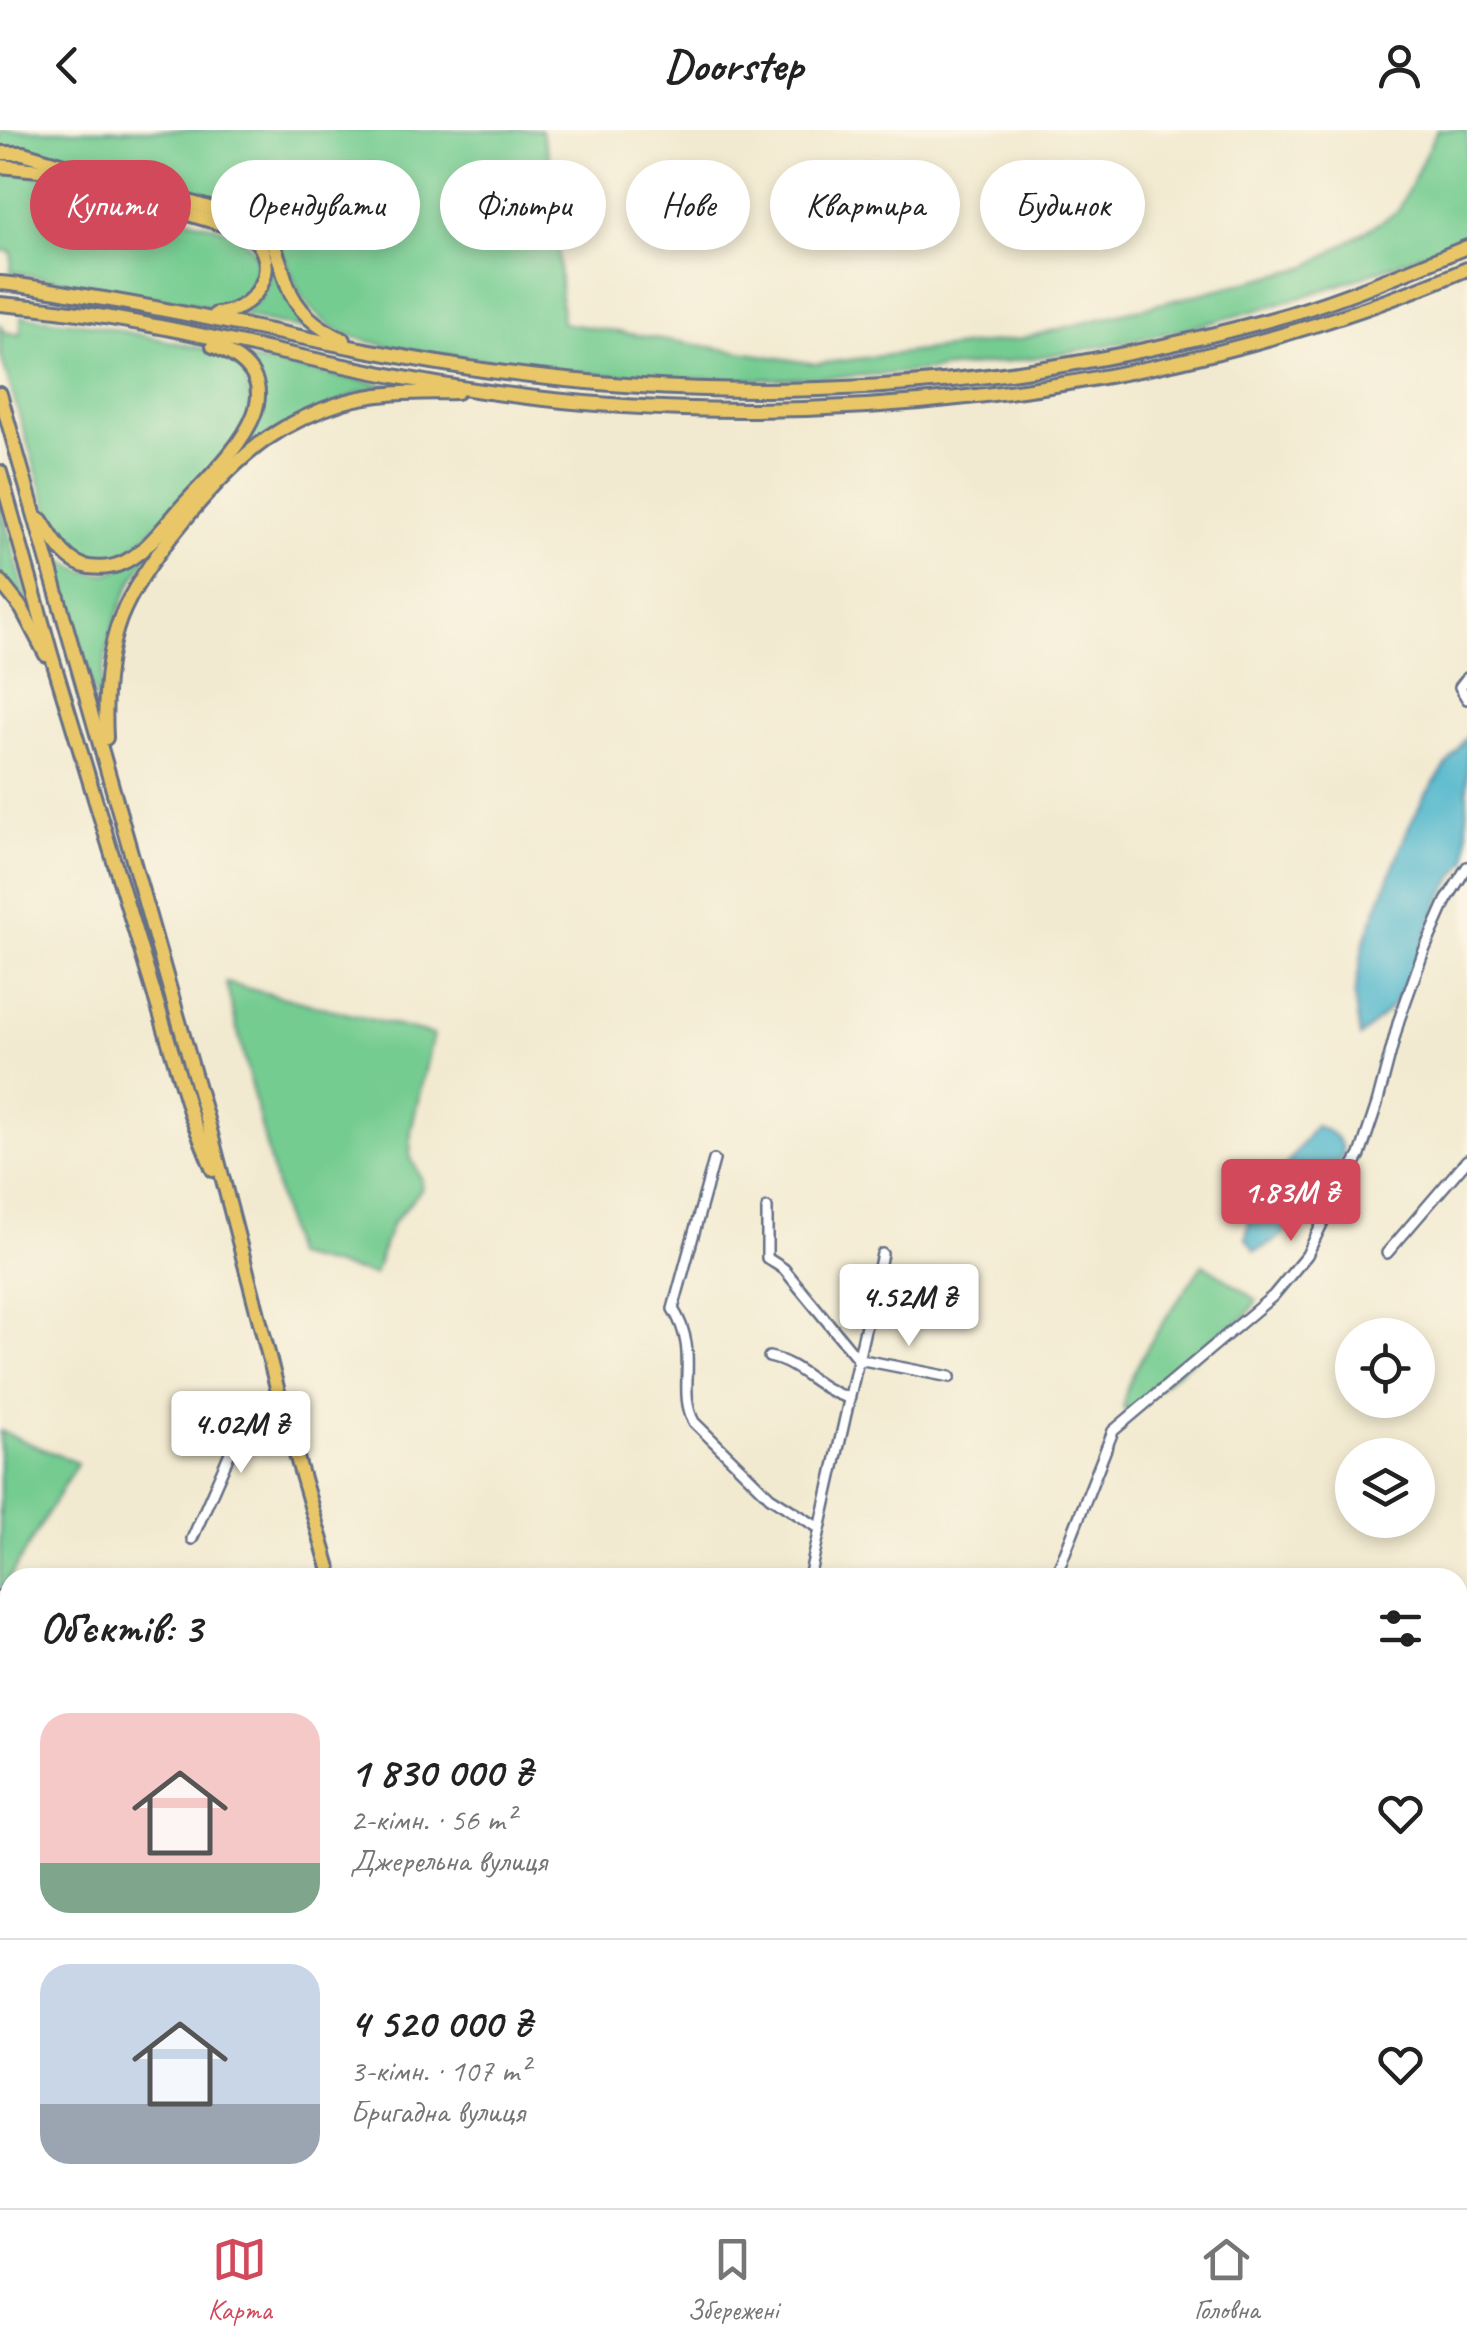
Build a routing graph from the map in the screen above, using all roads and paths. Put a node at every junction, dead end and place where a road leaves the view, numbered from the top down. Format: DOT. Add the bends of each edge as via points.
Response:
graph roads {
  1 [pos="0,154"];
  2 [pos="0,166"];
  3 [pos="1467,247"];
  4 [pos="1467,270"];
  5 [pos="5,283"];
  6 [pos="0,304"];
  7 [pos="200,315"];
  8 [pos="178,333"];
  9 [pos="374,352"];
  10 [pos="481,391"];
  11 [pos="0,394"];
  12 [pos="0,472"];
  13 [pos="31,502"];
  14 [pos="0,581"];
  15 [pos="1467,678"];
  16 [pos="1467,699"];
  17 [pos="66,701"];
  18 [pos="108,766"];
  19 [pos="1467,867"];
  20 [pos="714,1160"];
  21 [pos="1467,1160"];
  22 [pos="767,1208"];
  23 [pos="232,1218"];
  24 [pos="1387,1253"];
  25 [pos="882,1254"];
  26 [pos="769,1357"];
  27 [pos="858,1359"];
  28 [pos="950,1377"];
  29 [pos="849,1398"];
  30 [pos="281,1403"];
  31 [pos="820,1528"];
  32 [pos="192,1539"];
  33 [pos="329,1568"];
  34 [pos="811,1568"];
  35 [pos="1059,1568"];
  1 -- 9 [label="highway" via="23,153 244,218 265,234 306,317"];
  2 -- 7 [label="highway" via="39,170 232,227 257,242 265,259 254,297 226,314"];
  3 -- 9 [label="highway" via="1271,320 997,378 824,390 651,388"];
  4 -- 10 [label="highway" via="1350,314 1222,351 1059,385 876,406 756,409 660,408"];
  5 -- 7 [label="highway"];
  6 -- 8 [label="highway"];
  7 -- 9 [label="highway"];
  8 -- 10 [label="highway"];
  8 -- 13 [label="highway" via="243,363 257,393 242,441 121,564 93,568 71,560"];
  10 -- 18 [label="highway" via="344,402 268,438 220,482 160,550 121,616 106,684"];
  11 -- 13 [label="highway"];
  12 -- 17 [label="highway"];
  13 -- 18 [label="highway"];
  14 -- 17 [label="highway" via="22,609"];
  15 -- 16 [label="street" via="1460,687"];
  17 -- 23 [label="highway" via="191,1115"];
  18 -- 23 [label="highway"];
  19 -- 35 [label="street" via="1417,970 1360,1155 1308,1255 1273,1296 1113,1432"];
  20 -- 31 [label="street" via="673,1309 688,1338 688,1412 770,1497"];
  21 -- 24 [label="street"];
  22 -- 27 [label="street" via="768,1258"];
  23 -- 30 [label="highway"];
  25 -- 27 [label="street"];
  26 -- 29 [label="street" via="788,1361 824,1389"];
  27 -- 28 [label="street"];
  27 -- 29 [label="street"];
  29 -- 31 [label="street"];
  30 -- 32 [label="street" via="243,1424"];
  30 -- 33 [label="highway"];
  31 -- 34 [label="street"];
}
